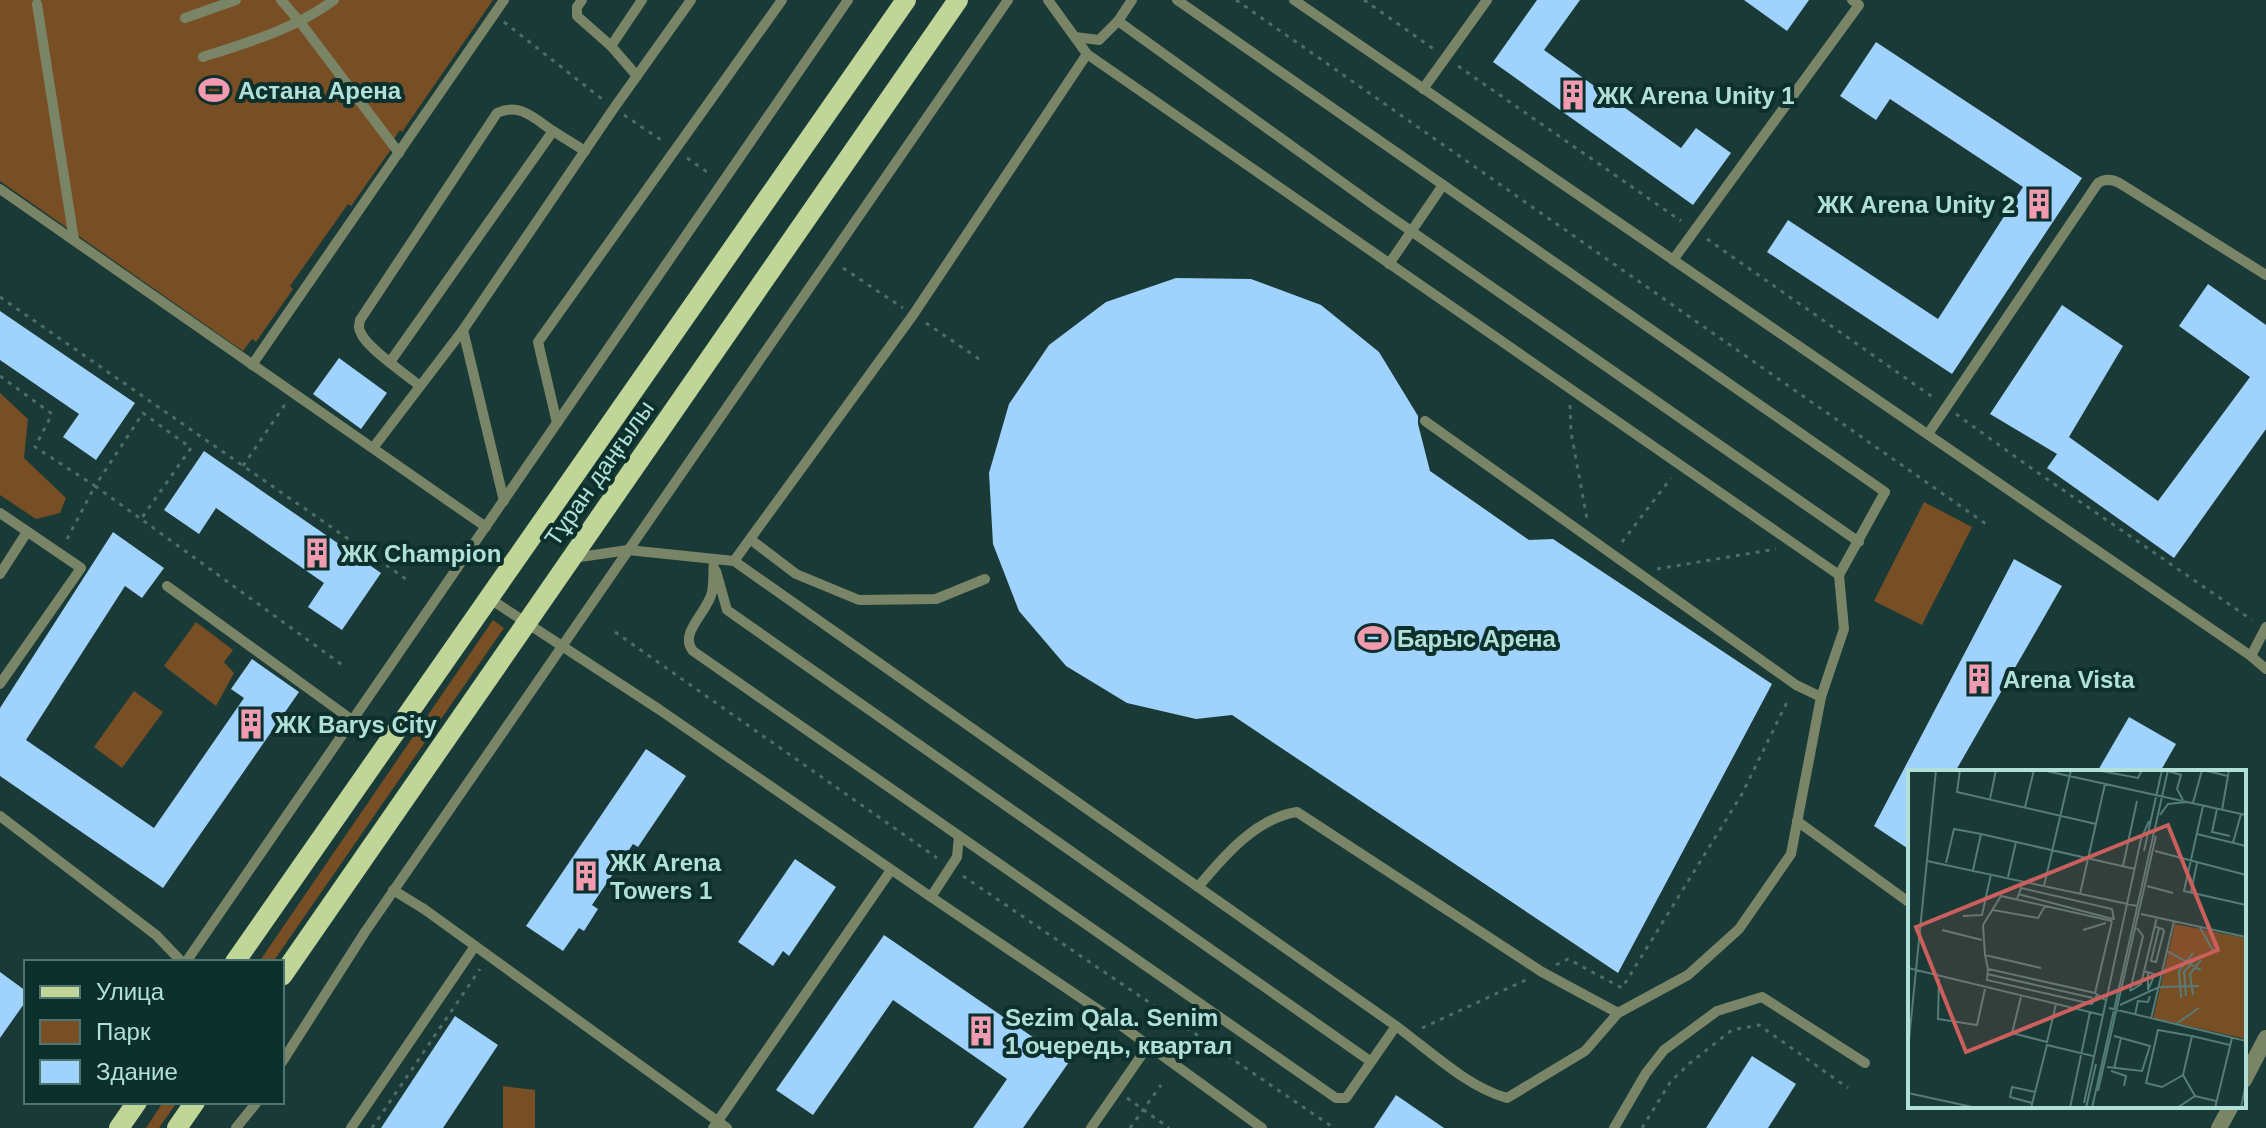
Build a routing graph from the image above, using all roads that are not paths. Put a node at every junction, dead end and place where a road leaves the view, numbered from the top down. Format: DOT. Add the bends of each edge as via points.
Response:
graph roads {
  1 [pos="236,0"];
  2 [pos="281,0"];
  3 [pos="334,0"];
  4 [pos="504,0"];
  5 [pos="582,0"];
  6 [pos="642,0"];
  7 [pos="691,0"];
  8 [pos="782,0"];
  9 [pos="848,0"];
  10 [pos="906,0"];
  11 [pos="958,0"];
  12 [pos="1008,0"];
  13 [pos="1048,0"];
  14 [pos="1132,0"];
  15 [pos="1177,0"];
  16 [pos="1294,0"];
  17 [pos="1487,0"];
  18 [pos="1852,0"];
  19 [pos="37,4"];
  20 [pos="185,18"];
  21 [pos="1118,21"];
  22 [pos="300,22"];
  23 [pos="1075,37"];
  24 [pos="611,46"];
  25 [pos="1087,54"];
  26 [pos="203,57"];
  27 [pos="637,76"];
  28 [pos="1423,89"];
  29 [pos="553,131"];
  30 [pos="585,151"];
  31 [pos="399,153"];
  32 [pos="1443,185"];
  33 [pos="0,189"];
  34 [pos="1413,232"];
  35 [pos="74,240"];
  36 [pos="1673,260"];
  37 [pos="1389,264"];
  38 [pos="2266,275"];
  39 [pos="463,330"];
  40 [pos="390,362"];
  41 [pos="252,365"];
  42 [pos="419,385"];
  43 [pos="1425,421"];
  44 [pos="557,423"];
  45 [pos="1928,434"];
  46 [pos="373,448"];
  47 [pos="504,501"];
  48 [pos="0,513"];
  49 [pos="486,527"];
  50 [pos="27,532"];
  51 [pos="750,539"];
  52 [pos="1859,542"];
  53 [pos="628,550"];
  54 [pos="572,558"];
  55 [pos="734,561"];
  56 [pos="714,562"];
  57 [pos="0,574"];
  58 [pos="1839,575"];
  59 [pos="985,579"];
  60 [pos="167,586"];
  61 [pos="490,599"];
  62 [pos="526,623"];
  63 [pos="2266,628"];
  64 [pos="561,647"];
  65 [pos="2251,656"];
  66 [pos="2266,669"];
  67 [pos="0,684"];
  68 [pos="1821,697"];
  69 [pos="352,720"];
  70 [pos="0,816"];
  71 [pos="1797,821"];
  72 [pos="959,836"];
  73 [pos="891,870"];
  74 [pos="1198,887"];
  75 [pos="393,890"];
  76 [pos="931,897"];
  77 [pos="1908,902"];
  78 [pos="475,946"];
  79 [pos="182,960"];
  80 [pos="185,960"];
  81 [pos="236,960"];
  82 [pos="284,973"];
  83 [pos="1618,1013"];
  84 [pos="1396,1026"];
  85 [pos="2266,1038"];
  86 [pos="1148,1046"];
  87 [pos="284,1059"];
  88 [pos="1370,1061"];
  89 [pos="1865,1063"];
  90 [pos="2246,1076"];
  91 [pos="123,1104"];
  92 [pos="136,1104"];
  93 [pos="194,1104"];
  94 [pos="255,1104"];
  95 [pos="2230,1108"];
  96 [pos="719,1126"];
  97 [pos="119,1128"];
  98 [pos="177,1128"];
  99 [pos="236,1128"];
  100 [pos="351,1128"];
  101 [pos="1091,1128"];
  102 [pos="1262,1128"];
  103 [pos="1614,1128"];
  104 [pos="2219,1128"];
  1 -- 20 [label="lane"];
  2 -- 22 [label="lane"];
  3 -- 22 [label="lane"];
  4 -- 31 [label="lane"];
  5 -- 24 [label="lane" via="577,16"];
  6 -- 24 [label="lane"];
  7 -- 27 [label="lane"];
  8 -- 44 [label="lane" via="538,342"];
  9 -- 44 [label="lane"];
  10 -- 61 [label="main road, Тұран даңғылы"];
  11 -- 54 [label="main road, Тұран даңғылы"];
  12 -- 53 [label="lane"];
  13 -- 23 [label="lane"];
  14 -- 21 [label="lane"];
  15 -- 32 [label="lane"];
  16 -- 28 [label="lane"];
  17 -- 28 [label="lane"];
  18 -- 36 [label="lane" via="1859,5"];
  19 -- 35 [label="lane"];
  21 -- 23 [label="lane" via="1099,40"];
  21 -- 34 [label="lane"];
  22 -- 26 [label="lane"];
  22 -- 31 [label="lane"];
  23 -- 25 [label="lane"];
  24 -- 27 [label="lane"];
  25 -- 37 [label="lane"];
  25 -- 51 [label="lane" via="913,315"];
  27 -- 30 [label="lane"];
  28 -- 36 [label="lane"];
  29 -- 30 [label="lane"];
  29 -- 40 [label="lane"];
  29 -- 40 [label="lane" via="518,109 497,113 360,320 363,337"];
  30 -- 39 [label="lane"];
  31 -- 41 [label="lane"];
  32 -- 34 [label="lane"];
  32 -- 52 [label="lane" via="1885,492"];
  33 -- 35 [label="lane"];
  34 -- 37 [label="lane"];
  34 -- 52 [label="lane"];
  35 -- 41 [label="lane"];
  36 -- 45 [label="lane"];
  37 -- 58 [label="lane"];
  38 -- 45 [label="lane" via="2115,180 2103,179"];
  39 -- 42 [label="lane"];
  39 -- 47 [label="lane"];
  40 -- 42 [label="lane"];
  41 -- 46 [label="lane"];
  42 -- 46 [label="lane"];
  43 -- 68 [label="lane" via="1796,685"];
  44 -- 47 [label="lane"];
  45 -- 65 [label="lane"];
  46 -- 49 [label="lane"];
  47 -- 49 [label="lane"];
  48 -- 50 [label="lane"];
  49 -- 69 [label="lane"];
  50 -- 57 [label="lane"];
  50 -- 67 [label="lane" via="81,568"];
  51 -- 55 [label="lane"];
  51 -- 59 [label="lane" via="796,574 859,600 936,599"];
  52 -- 58 [label="lane"];
  53 -- 54 [label="lane"];
  53 -- 56 [label="lane"];
  53 -- 64 [label="lane"];
  54 -- 62 [label="main road, Тұран даңғылы"];
  55 -- 56 [label="lane"];
  55 -- 74 [label="lane"];
  56 -- 72 [label="lane" via="709,602 688,638 693,651"];
  56 -- 88 [label="lane" via="727,610"];
  58 -- 68 [label="lane" via="1844,629"];
  60 -- 69 [label="lane"];
  61 -- 62 [label="lane"];
  61 -- 81 [label="main road, Тұран даңғылы"];
  62 -- 64 [label="lane"];
  62 -- 82 [label="main road, Тұран даңғылы"];
  63 -- 65 [label="lane"];
  64 -- 73 [label="lane"];
  64 -- 75 [label="lane"];
  65 -- 66 [label="lane"];
  68 -- 71 [label="lane"];
  69 -- 80 [label="lane"];
  70 -- 79 [label="lane"];
  71 -- 77 [label="lane"];
  71 -- 83 [label="lane" via="1791,854 1739,929 1688,975"];
  72 -- 76 [label="lane" via="951,868"];
  72 -- 88 [label="lane" via="1336,1098 1346,1098"];
  73 -- 76 [label="lane"];
  73 -- 96 [label="lane"];
  74 -- 83 [label="lane" via="1234,846 1282,815 1297,812 1542,972"];
  74 -- 84 [label="lane"];
  75 -- 78 [label="lane"];
  75 -- 87 [label="lane"];
  76 -- 86 [label="lane"];
  78 -- 96 [label="lane"];
  78 -- 100 [label="lane"];
  83 -- 84 [label="lane" via="1585,1051 1507,1098 1473,1083"];
  84 -- 88 [label="lane"];
  85 -- 90 [label="street"];
  86 -- 101 [label="lane"];
  86 -- 102 [label="lane"];
  89 -- 103 [label="lane" via="1762,997 1717,1011 1664,1050"];
  91 -- 97 [label="lane"];
  92 -- 97 [label="main road"];
  93 -- 98 [label="main road"];
  94 -- 99 [label="lane"];
  95 -- 104 [label="street"];
}
